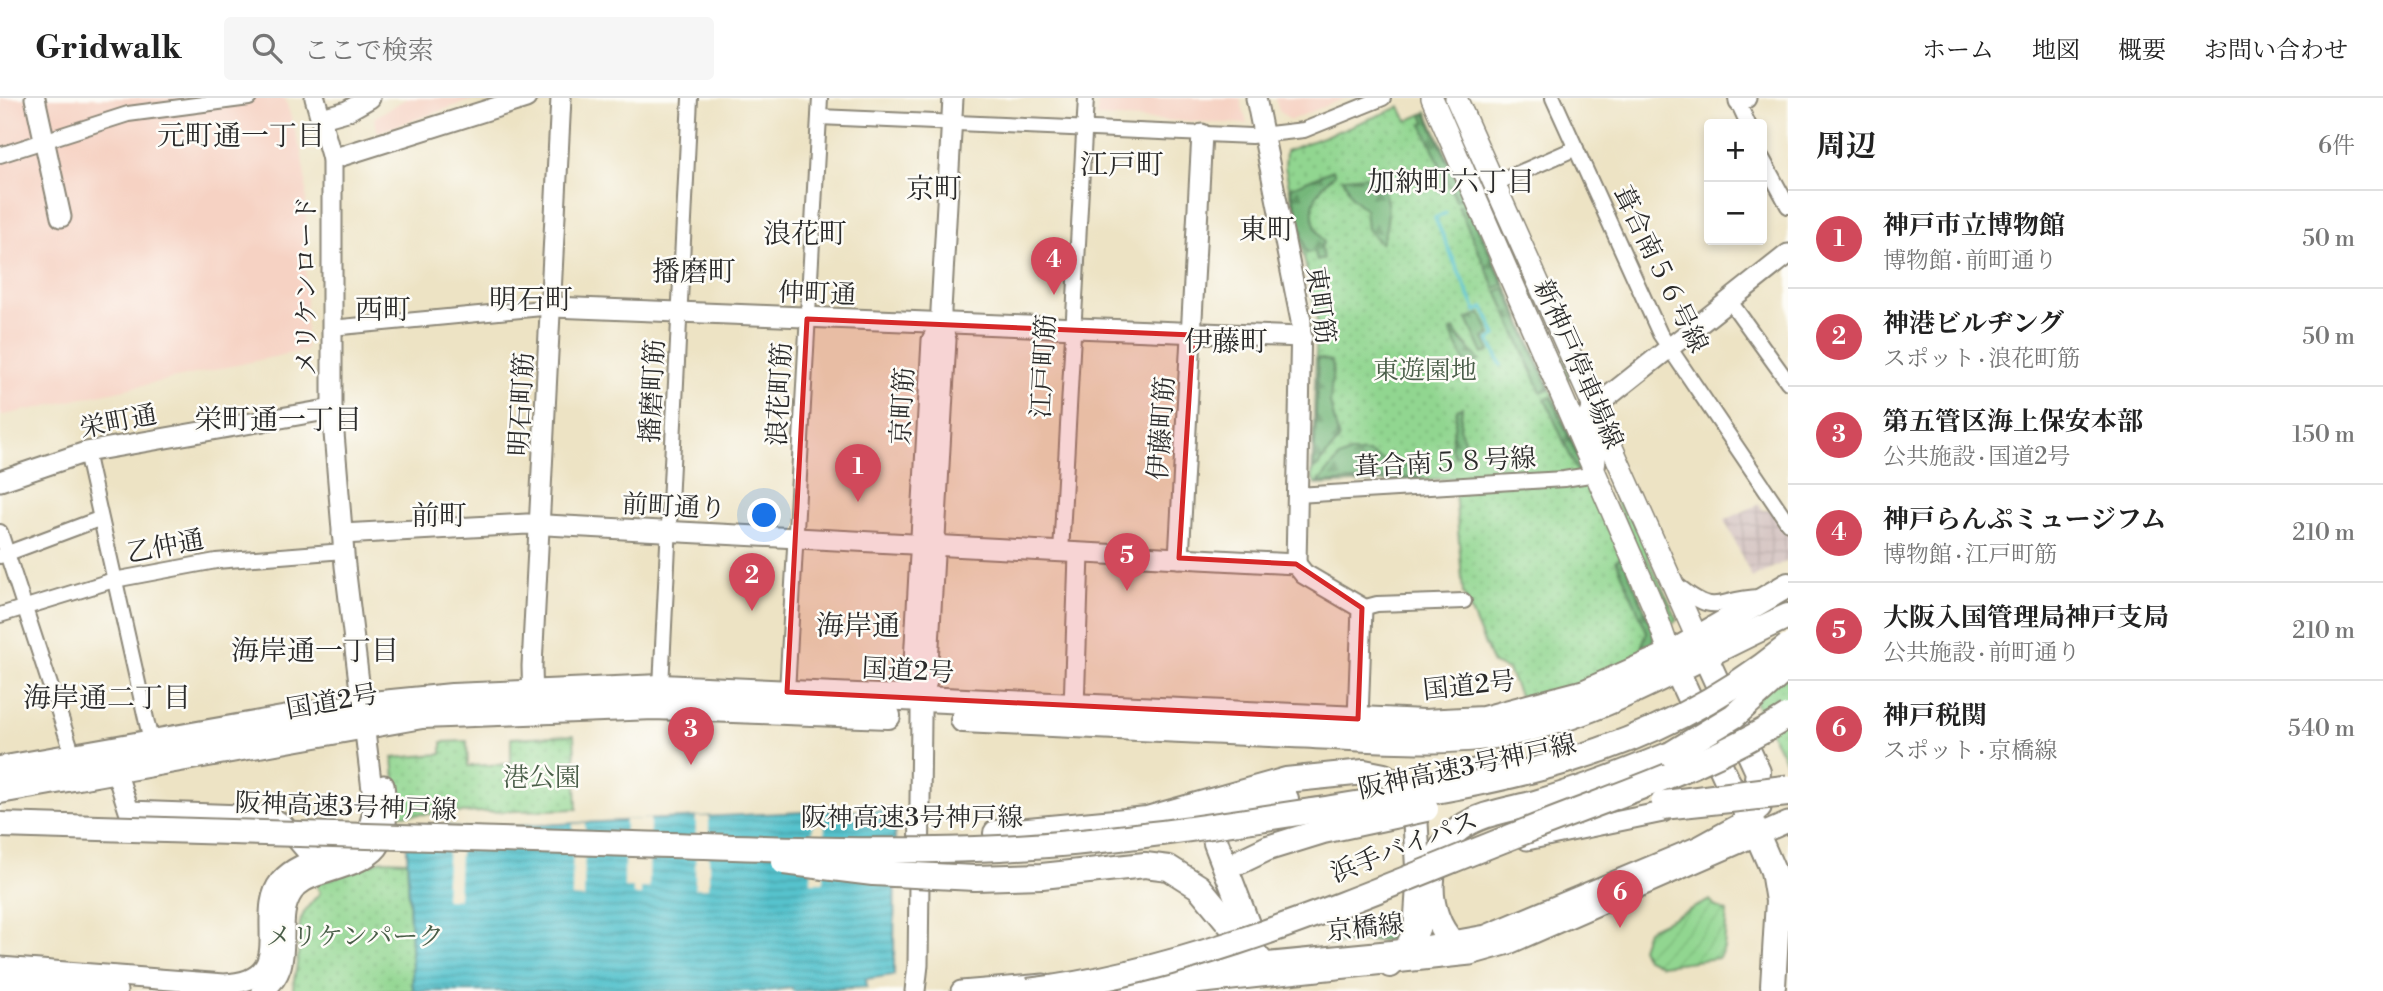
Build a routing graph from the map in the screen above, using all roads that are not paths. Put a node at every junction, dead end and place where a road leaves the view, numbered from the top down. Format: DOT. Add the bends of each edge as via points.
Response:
graph roads {
  1 [pos="35,98"];
  2 [pos="249,98"];
  3 [pos="315,98"];
  4 [pos="370,98"];
  5 [pos="526,98"];
  6 [pos="561,98"];
  7 [pos="690,98"];
  8 [pos="820,98"];
  9 [pos="953,98"];
  10 [pos="1086,98"];
  11 [pos="1256,98"];
  12 [pos="1383,98"];
  13 [pos="1432,98"];
  14 [pos="1456,98"];
  15 [pos="1553,98"];
  16 [pos="1741,99"];
  17 [pos="819,117"];
  18 [pos="322,118"];
  19 [pos="1747,119"];
  20 [pos="951,122"];
  21 [pos="1084,129"];
  22 [pos="1202,134"];
  23 [pos="1266,134"];
  24 [pos="44,143"];
  25 [pos="1576,148"];
  26 [pos="0,156"];
  27 [pos="332,159"];
  28 [pos="1767,167"];
  29 [pos="1494,184"];
  30 [pos="1788,206"];
  31 [pos="61,217"];
  32 [pos="1788,254"];
  33 [pos="1729,300"];
  34 [pos="553,307"];
  35 [pos="681,313"];
  36 [pos="807,319"];
  37 [pos="941,324"];
  38 [pos="331,328"];
  39 [pos="1071,329"];
  40 [pos="1193,335"];
  41 [pos="1302,337"];
  42 [pos="1669,349"];
  43 [pos="1788,382"];
  44 [pos="332,409"];
  45 [pos="1596,411"];
  46 [pos="86,452"];
  47 [pos="1595,471"];
  48 [pos="0,481"];
  49 [pos="1297,495"];
  50 [pos="99,519"];
  51 [pos="1788,523"];
  52 [pos="541,525"];
  53 [pos="0,532"];
  54 [pos="669,533"];
  55 [pos="795,539"];
  56 [pos="343,543"];
  57 [pos="928,545"];
  58 [pos="1070,553"];
  59 [pos="3,555"];
  60 [pos="1180,558"];
  61 [pos="1296,564"];
  62 [pos="1670,579"];
  63 [pos="114,580"];
  64 [pos="1788,584"];
  65 [pos="1764,597"];
  66 [pos="1464,601"];
  67 [pos="24,606"];
  68 [pos="1362,608"];
  69 [pos="0,615"];
  70 [pos="1788,616"];
  71 [pos="1788,646"];
  72 [pos="1700,647"];
  73 [pos="1673,663"];
  74 [pos="1788,666"];
  75 [pos="661,687"];
  76 [pos="787,692"];
  77 [pos="533,702"];
  78 [pos="1074,708"];
  79 [pos="921,710"];
  80 [pos="364,715"];
  81 [pos="1788,716"];
  82 [pos="1359,719"];
  83 [pos="1788,722"];
  84 [pos="1662,724"];
  85 [pos="151,741"];
  86 [pos="73,755"];
  87 [pos="115,768"];
  88 [pos="0,769"];
  89 [pos="1788,787"];
  90 [pos="1286,790"];
  91 [pos="0,791"];
  92 [pos="1788,799"];
  93 [pos="1426,809"];
  94 [pos="1663,812"];
  95 [pos="1788,822"];
  96 [pos="0,825"];
  97 [pos="1755,827"];
  98 [pos="1509,837"];
  99 [pos="0,841"];
  100 [pos="784,855"];
  101 [pos="1465,859"];
  102 [pos="315,861"];
  103 [pos="1241,861"];
  104 [pos="1423,924"];
  105 [pos="0,967"];
  106 [pos="1270,977"];
  107 [pos="0,983"];
  108 [pos="199,987"];
  109 [pos="1773,989"];
  110 [pos="117,991"];
  111 [pos="262,991"];
  112 [pos="915,991"];
  113 [pos="961,991"];
  114 [pos="1028,991"];
  115 [pos="1059,991"];
  116 [pos="1129,991"];
  1 -- 24 [label="street"];
  2 -- 24 [label="street" via="128,114"];
  3 -- 18 [label="street, メリケンロード"];
  4 -- 18 [label="street"];
  5 -- 27 [label="street"];
  6 -- 34 [label="street, 明石町筋"];
  7 -- 35 [label="street, 播磨町筋"];
  8 -- 17 [label="street, 浪花町筋"];
  9 -- 20 [label="street, 京町筋"];
  10 -- 21 [label="street, 江戸町筋"];
  11 -- 23 [label="street, 東町筋"];
  12 -- 23 [label="street" via="1304,130"];
  13 -- 47 [label="main road, 新神戸停車場線"];
  14 -- 29 [label="main road, 新神戸停車場線"];
  15 -- 25 [label="street, 葺合南５６号線"];
  16 -- 19 [label="street"];
  17 -- 20 [label="street"];
  17 -- 36 [label="street, 浪花町筋"];
  18 -- 27 [label="street, メリケンロード"];
  20 -- 21 [label="street"];
  20 -- 37 [label="street, 京町筋"];
  21 -- 22 [label="street"];
  21 -- 39 [label="street, 江戸町筋"];
  22 -- 23 [label="street"];
  22 -- 40 [label="street, 伊藤町筋"];
  23 -- 41 [label="street, 東町筋"];
  24 -- 26 [label="street"];
  24 -- 31 [label="street"];
  25 -- 29 [label="street"];
  25 -- 42 [label="street, 葺合南５６号線"];
  27 -- 38 [label="street, メリケンロード"];
  28 -- 30 [label="street"];
  29 -- 45 [label="main road, 新神戸停車場線"];
  32 -- 33 [label="street"];
  33 -- 42 [label="street"];
  33 -- 43 [label="street"];
  34 -- 35 [label="street, 仲町通"];
  34 -- 38 [label="street, 仲町通"];
  34 -- 52 [label="street, 明石町筋"];
  35 -- 36 [label="street, 仲町通"];
  35 -- 54 [label="street, 播磨町筋"];
  36 -- 37 [label="street, 仲町通"];
  36 -- 55 [label="street, 浪花町筋"];
  37 -- 39 [label="street, 仲町通"];
  37 -- 57 [label="street, 京町筋" via="932,340"];
  38 -- 44 [label="street, メリケンロード"];
  39 -- 40 [label="street, 仲町通"];
  39 -- 58 [label="street, 江戸町筋"];
  40 -- 41 [label="street, 仲町通"];
  40 -- 60 [label="street, 伊藤町筋"];
  41 -- 49 [label="street, 東町筋"];
  42 -- 45 [label="street"];
  42 -- 51 [label="street, 葺合南５６号線"];
  44 -- 46 [label="street, 栄町通"];
  44 -- 56 [label="street, メリケンロード"];
  45 -- 47 [label="main road" via="1608,456 1605,466"];
  45 -- 62 [label="main road, 新神戸停車場線"];
  46 -- 48 [label="street, 栄町通"];
  46 -- 50 [label="street"];
  47 -- 49 [label="street, 葺合南５８号線" via="1577,478"];
  47 -- 73 [label="main road, 新神戸停車場線"];
  49 -- 61 [label="street, 東町筋"];
  50 -- 59 [label="street"];
  50 -- 63 [label="street"];
  52 -- 54 [label="street, 前町通り"];
  52 -- 56 [label="street, 前町通り"];
  52 -- 77 [label="street, 明石町筋"];
  53 -- 59 [label="street"];
  54 -- 55 [label="street, 前町通り"];
  54 -- 75 [label="street, 播磨町筋"];
  55 -- 57 [label="street, 前町通り"];
  55 -- 76 [label="street, 浪花町筋"];
  56 -- 63 [label="street, 乙仲通"];
  56 -- 80 [label="street, メリケンロード"];
  57 -- 58 [label="street, 前町通り"];
  57 -- 79 [label="street, 京町筋" via="913,680"];
  58 -- 60 [label="street, 前町通り"];
  58 -- 78 [label="street, 江戸町筋"];
  59 -- 67 [label="street"];
  60 -- 61 [label="street, 前町通り"];
  61 -- 68 [label="street" via="1304,574"];
  62 -- 65 [label="street" via="1701,604"];
  62 -- 72 [label="main road, 新神戸停車場線"];
  63 -- 67 [label="street, 乙仲通"];
  63 -- 85 [label="street"];
  64 -- 65 [label="highway, 国道2号"];
  65 -- 72 [label="highway, 国道2号"];
  66 -- 68 [label="street"];
  67 -- 69 [label="street, 乙仲通"];
  67 -- 86 [label="street"];
  68 -- 82 [label="street"];
  70 -- 72 [label="highway, 国道2号"];
  71 -- 84 [label="highway, 阪神高速3号神戸線, bridge" via="1724,690"];
  72 -- 73 [label="highway, 国道2号"];
  72 -- 97 [label="highway" via="1758,772"];
  73 -- 79 [label="highway, 国道2号" via="1582,711 1526,730 1490,736 1359,738"];
  73 -- 82 [label="highway, 国道2号" via="1483,719"];
  73 -- 97 [label="highway" via="1728,782"];
  74 -- 93 [label="highway, 阪神高速3号神戸線, bridge" via="1702,721 1620,759 1544,785"];
  74 -- 104 [label="highway, bridge" via="1734,716 1671,754 1609,779 1487,815 1457,830 1440,850"];
  75 -- 76 [label="highway, 国道2号"];
  75 -- 77 [label="highway, 国道2号"];
  76 -- 79 [label="highway, 国道2号"];
  77 -- 79 [label="highway, 国道2号"];
  77 -- 80 [label="highway, 国道2号" via="442,715"];
  78 -- 79 [label="highway, 国道2号"];
  78 -- 82 [label="highway, 国道2号"];
  79 -- 112 [label="street"];
  80 -- 85 [label="highway, 国道2号"];
  80 -- 87 [label="highway, 国道2号"];
  80 -- 102 [label="street, メリケンロード" via="373,798 370,822 352,847"];
  80 -- 111 [label="street" via="379,749 387,812 385,837 366,860 307,880 294,891 287,905 283,963"];
  81 -- 98 [label="highway, 浜手バイパス, bridge" via="1685,768"];
  83 -- 101 [label="highway, 浜手バイパス, bridge" via="1688,772"];
  84 -- 90 [label="highway, bridge" via="1538,762"];
  84 -- 100 [label="highway, 阪神高速3号神戸線, bridge" via="1590,755 1514,777 1230,823 999,848"];
  85 -- 86 [label="highway, 国道2号"];
  86 -- 88 [label="highway, 国道2号"];
  87 -- 91 [label="highway, 国道2号"];
  87 -- 102 [label="street" via="129,811 270,816 285,825"];
  89 -- 97 [label="street" via="1776,793"];
  89 -- 98 [label="street, bridge" via="1661,801"];
  90 -- 100 [label="highway, bridge" via="1123,822"];
  90 -- 104 [label="highway" via="1364,772 1399,785 1415,813"];
  90 -- 106 [label="highway" via="1227,811 1214,830 1239,908"];
  92 -- 94 [label="street, bridge"];
  93 -- 100 [label="highway, 阪神高速3号神戸線, bridge" via="1053,860 883,865"];
  93 -- 103 [label="highway, bridge" via="1305,836"];
  94 -- 101 [label="street, bridge" via="1560,832"];
  95 -- 97 [label="street"];
  96 -- 100 [label="highway, 阪神高速3号神戸線, bridge"];
  97 -- 104 [label="street, 京橋線" via="1699,846 1511,927"];
  97 -- 104 [label="street, 京橋線" via="1509,944 1457,958"];
  97 -- 109 [label="highway" via="1777,893"];
  98 -- 114 [label="highway, 浜手バイパス, bridge" via="1216,948 1119,976"];
  99 -- 100 [label="highway, 阪神高速3号神戸線"];
  100 -- 106 [label="highway, bridge" via="883,873 975,878 1145,865 1179,872 1212,900"];
  101 -- 115 [label="highway, 浜手バイパス, bridge" via="1217,953"];
  102 -- 108 [label="street, メリケンロード" via="292,870 276,887 271,901 271,951 261,970 237,984"];
  104 -- 106 [label="street, 京橋線"];
  105 -- 108 [label="street, メリケンロード"];
  106 -- 113 [label="street, 京橋線"];
  106 -- 116 [label="street, 京橋線"];
  107 -- 110 [label="street"];
}
